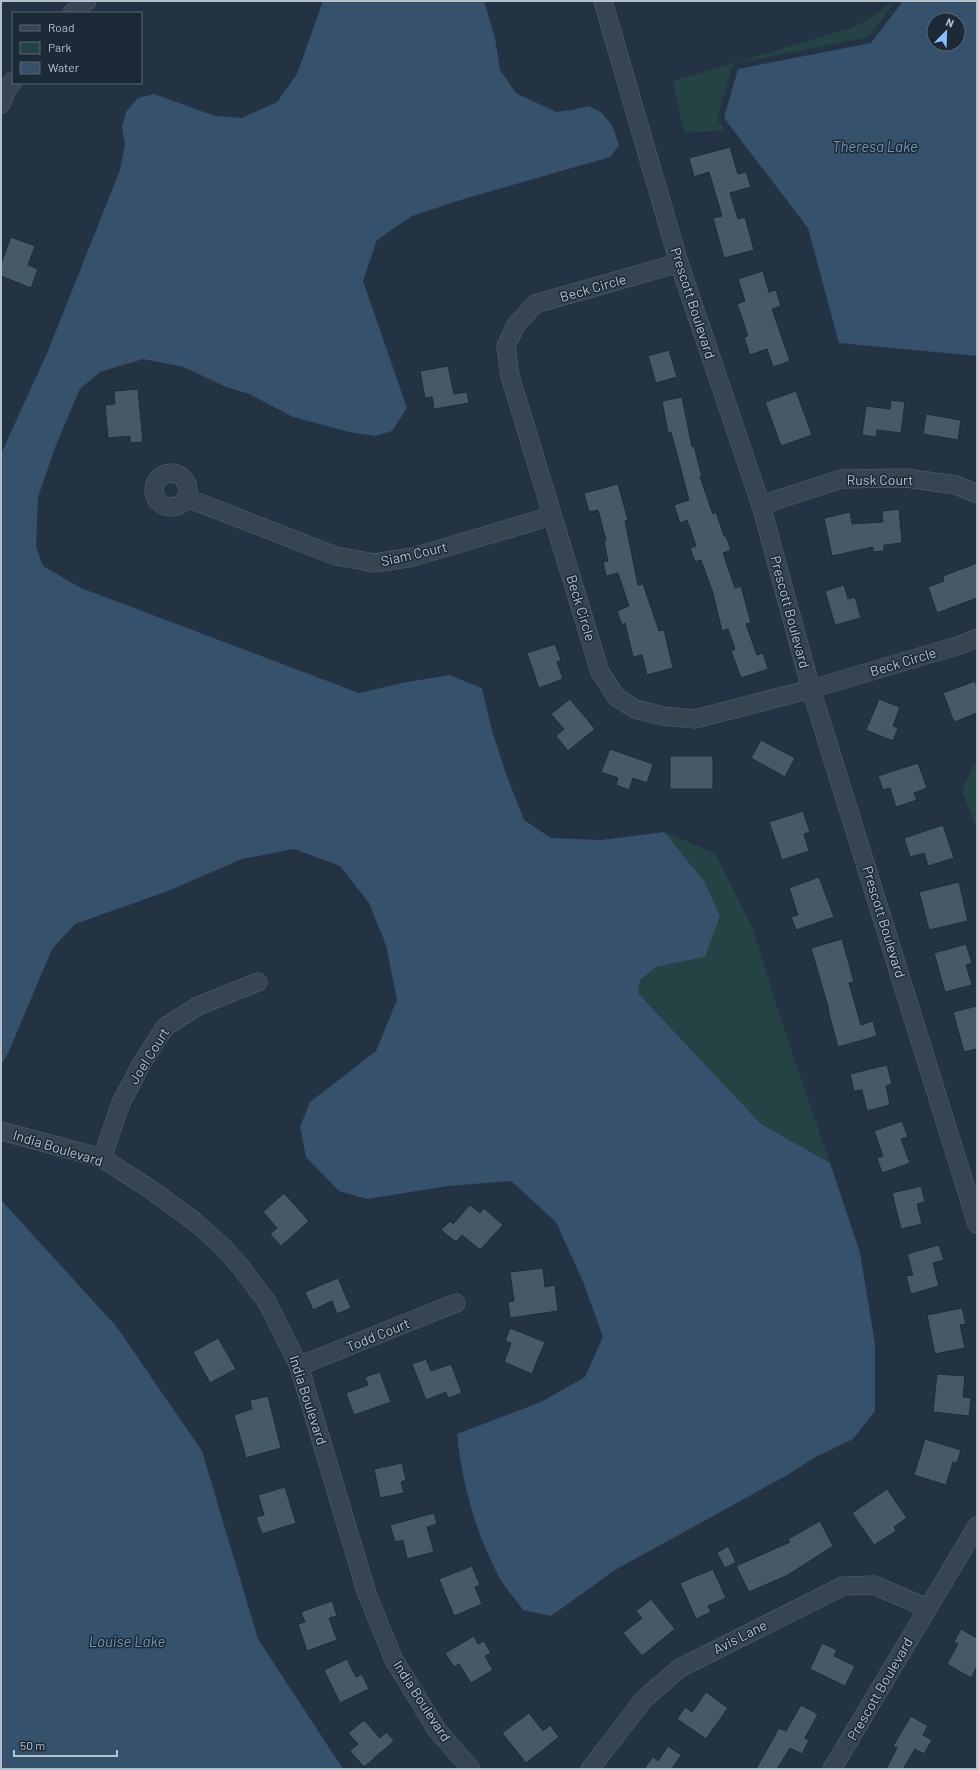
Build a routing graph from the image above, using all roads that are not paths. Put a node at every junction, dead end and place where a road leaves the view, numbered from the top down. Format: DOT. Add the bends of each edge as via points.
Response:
graph roads {
  1 [pos="87,1"];
  2 [pos="603,1"];
  3 [pos="73,12"];
  4 [pos="12,82"];
  5 [pos="1,104"];
  6 [pos="679,263"];
  7 [pos="977,494"];
  8 [pos="187,498"];
  9 [pos="761,505"];
  10 [pos="552,516"];
  11 [pos="977,638"];
  12 [pos="811,689"];
  13 [pos="258,982"];
  14 [pos="1,1131"];
  15 [pos="102,1158"];
  16 [pos="977,1224"];
  17 [pos="456,1303"];
  18 [pos="299,1366"];
  19 [pos="977,1526"];
  20 [pos="927,1608"];
  21 [pos="471,1769"];
  22 [pos="590,1769"];
  23 [pos="832,1769"];
  1 -- 3 [label="street"];
  2 -- 6 [label="street, Prescott Boulevard"];
  4 -- 5 [label="street"];
  6 -- 9 [label="street, Prescott Boulevard"];
  6 -- 10 [label="street, Beck Circle" via="535,304 516,325 506,346 510,376"];
  7 -- 9 [label="street, Rusk Court" via="956,485 906,478 841,479"];
  8 -- 10 [label="street, Siam Court" via="336,556 375,563 413,557"];
  9 -- 12 [label="street, Prescott Boulevard"];
  10 -- 12 [label="street, Beck Circle" via="600,672 616,698 635,709 663,716 695,718"];
  11 -- 12 [label="street, Beck Circle"];
  12 -- 16 [label="street, Prescott Boulevard"];
  13 -- 15 [label="street, Joel Court" via="198,1006 165,1027 121,1103"];
  14 -- 15 [label="street, India Boulevard"];
  15 -- 18 [label="street, India Boulevard" via="194,1221 222,1246 267,1302"];
  17 -- 18 [label="street, Todd Court"];
  18 -- 21 [label="street, India Boulevard" via="367,1594 394,1660 437,1730"];
  19 -- 20 [label="street, Prescott Boulevard"];
  20 -- 22 [label="street, Avis Lane" via="874,1585 843,1586 680,1668 644,1698"];
  20 -- 23 [label="street, Prescott Boulevard"];
}
